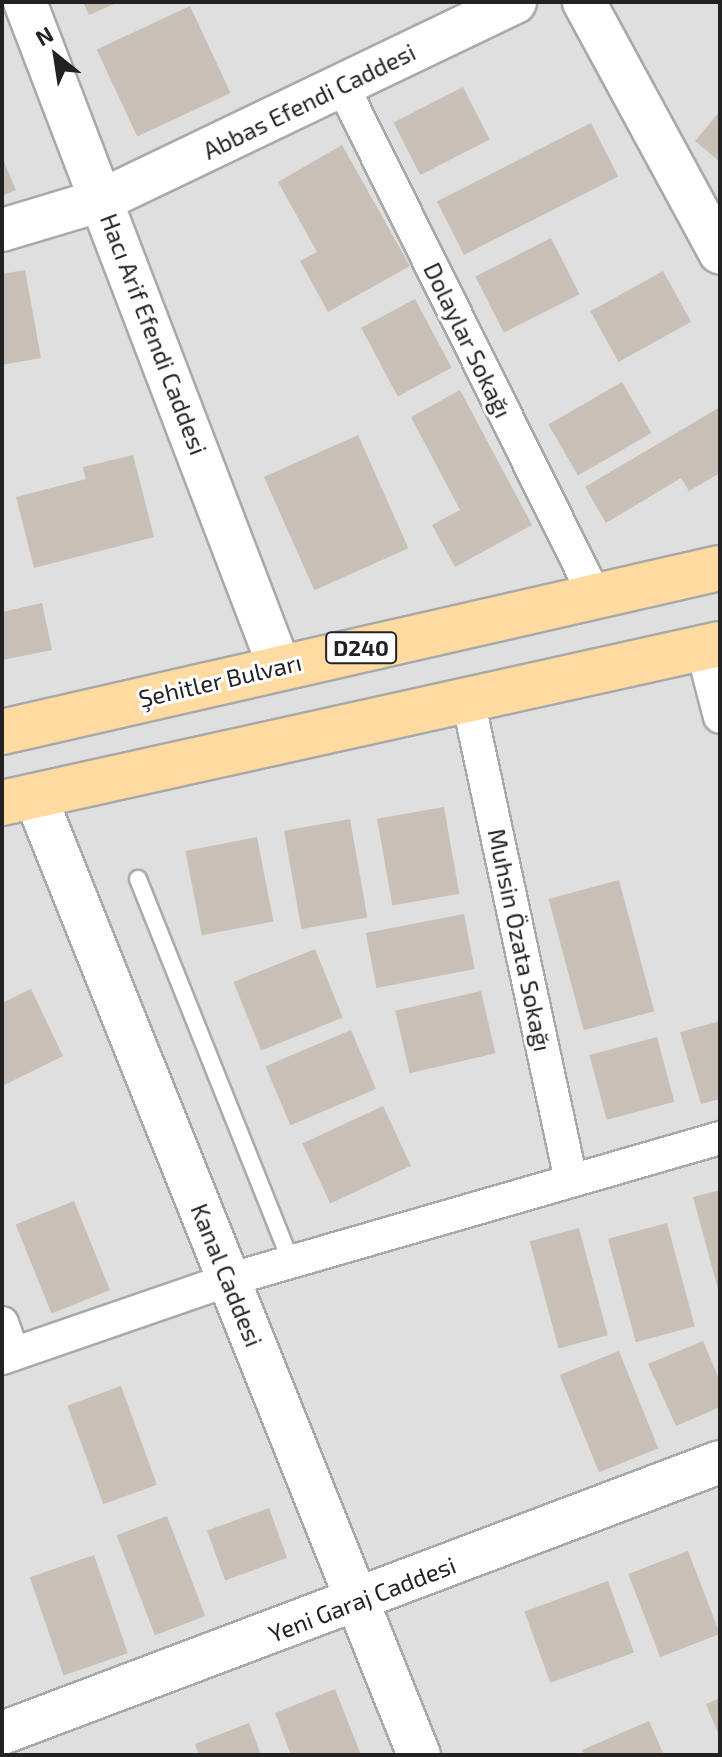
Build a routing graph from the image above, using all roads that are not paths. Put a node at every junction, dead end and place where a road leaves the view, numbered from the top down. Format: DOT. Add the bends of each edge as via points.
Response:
graph roads {
  1 [pos="25,2"];
  2 [pos="515,2"];
  3 [pos="584,2"];
  4 [pos="342,85"];
  5 [pos="102,200"];
  6 [pos="2,230"];
  7 [pos="720,253"];
  8 [pos="720,568"];
  9 [pos="595,596"];
  10 [pos="711,646"];
  11 [pos="279,666"];
  12 [pos="468,700"];
  13 [pos="720,717"];
  14 [pos="2,732"];
  15 [pos="19,800"];
  16 [pos="138,879"];
  17 [pos="720,1138"];
  18 [pos="571,1181"];
  19 [pos="291,1262"];
  20 [pos="228,1280"];
  21 [pos="2,1323"];
  22 [pos="8,1356"];
  23 [pos="720,1462"];
  24 [pos="358,1601"];
  25 [pos="2,1733"];
  26 [pos="419,1755"];
  1 -- 5 [label="street, Hacı Arif Efendi Caddesi"];
  2 -- 4 [label="street, Abbas Efendi Caddesi"];
  3 -- 7 [label="street"];
  4 -- 5 [label="street, Abbas Efendi Caddesi"];
  4 -- 9 [label="street, Dolaylar Sokağı"];
  5 -- 6 [label="street, Abbas Efendi Caddesi"];
  5 -- 11 [label="street, Hacı Arif Efendi Caddesi"];
  8 -- 9 [label="main road, Şehitler Bulvarı / D240"];
  9 -- 11 [label="main road, Şehitler Bulvarı / D240"];
  10 -- 12 [label="main road"];
  10 -- 13 [label="street"];
  11 -- 14 [label="main road, Şehitler Bulvarı / D240"];
  12 -- 15 [label="main road"];
  12 -- 18 [label="street, Muhsin Özata Sokağı"];
  15 -- 20 [label="street, Kanal Caddesi"];
  16 -- 19 [label="lane"];
  17 -- 18 [label="street"];
  18 -- 19 [label="street"];
  19 -- 20 [label="street"];
  20 -- 22 [label="street"];
  20 -- 24 [label="street, Kanal Caddesi"];
  21 -- 22 [label="street"];
  23 -- 24 [label="street, Yeni Garaj Caddesi"];
  24 -- 25 [label="street, Yeni Garaj Caddesi"];
  24 -- 26 [label="street, Kanal Caddesi"];
}
